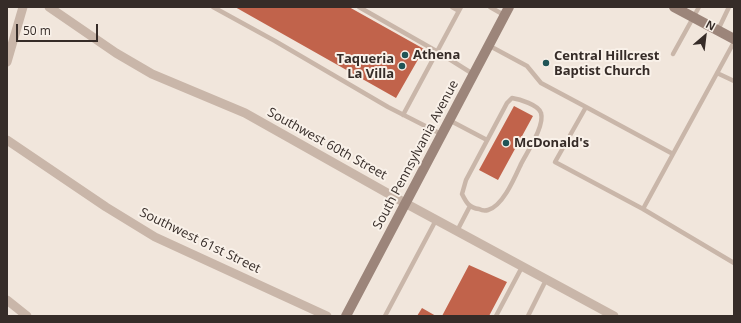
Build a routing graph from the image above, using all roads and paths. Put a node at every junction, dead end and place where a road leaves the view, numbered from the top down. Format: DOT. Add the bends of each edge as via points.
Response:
graph roads {
  1 [pos="23,7"];
  2 [pos="49,7"];
  3 [pos="213,7"];
  4 [pos="359,7"];
  5 [pos="452,7"];
  6 [pos="490,7"];
  7 [pos="674,7"];
  8 [pos="699,7"];
  9 [pos="729,7"];
  10 [pos="460,9"];
  11 [pos="507,11"];
  12 [pos="693,17"];
  13 [pos="718,30"];
  14 [pos="734,39"];
  15 [pos="734,42"];
  16 [pos="488,45"];
  17 [pos="438,52"];
  18 [pos="674,54"];
  19 [pos="7,62"];
  20 [pos="717,72"];
  21 [pos="473,75"];
  22 [pos="734,81"];
  23 [pos="586,107"];
  24 [pos="403,115"];
  25 [pos="449,120"];
  26 [pos="441,134"];
  27 [pos="7,140"];
  28 [pos="487,140"];
  29 [pos="673,154"];
  30 [pos="405,203"];
  31 [pos="470,206"];
  32 [pos="643,209"];
  33 [pos="436,220"];
  34 [pos="457,231"];
  35 [pos="734,263"];
  36 [pos="522,266"];
  37 [pos="546,280"];
  38 [pos="7,300"];
  39 [pos="27,316"];
  40 [pos="327,316"];
  41 [pos="346,316"];
  42 [pos="385,316"];
  43 [pos="496,316"];
  44 [pos="528,316"];
  45 [pos="614,316"];
  1 -- 19 [label="street"];
  2 -- 30 [label="street, Southwest 60th Street" via="116,53 152,74 245,113"];
  3 -- 24 [label="lane"];
  4 -- 17 [label="lane"];
  5 -- 10 [label="lane"];
  6 -- 11 [label="lane"];
  7 -- 12 [label="main road"];
  8 -- 12 [label="lane"];
  9 -- 13 [label="lane"];
  10 -- 17 [label="lane"];
  11 -- 16 [label="main road, South Pennsylvania Avenue"];
  12 -- 13 [label="main road"];
  12 -- 18 [label="lane"];
  13 -- 14 [label="main road"];
  15 -- 20 [label="lane"];
  16 -- 21 [label="main road, South Pennsylvania Avenue"];
  16 -- 23 [label="lane" via="527,66 541,83"];
  17 -- 21 [label="lane"];
  17 -- 24 [label="lane"];
  20 -- 22 [label="lane"];
  20 -- 29 [label="lane"];
  21 -- 25 [label="main road, South Pennsylvania Avenue"];
  23 -- 29 [label="lane"];
  23 -- 32 [label="lane" via="555,162"];
  24 -- 26 [label="lane"];
  25 -- 26 [label="main road, South Pennsylvania Avenue"];
  25 -- 28 [label="lane"];
  26 -- 30 [label="main road, South Pennsylvania Avenue"];
  27 -- 40 [label="street, Southwest 61st Street" via="155,237"];
  28 -- 31 [label="lane" via="466,180 462,194 466,204"];
  28 -- 31 [label="lane" via="512,98 521,99 539,109 541,124 497,205 487,210"];
  29 -- 32 [label="lane"];
  30 -- 33 [label="street, Southwest 60th Street"];
  30 -- 41 [label="main road, South Pennsylvania Avenue"];
  31 -- 34 [label="lane"];
  32 -- 35 [label="lane"];
  33 -- 34 [label="street, Southwest 60th Street"];
  33 -- 42 [label="lane"];
  34 -- 36 [label="street, Southwest 60th Street"];
  36 -- 37 [label="street, Southwest 60th Street"];
  36 -- 43 [label="lane"];
  37 -- 44 [label="lane"];
  37 -- 45 [label="street, Southwest 60th Street"];
  38 -- 39 [label="street"];
}
